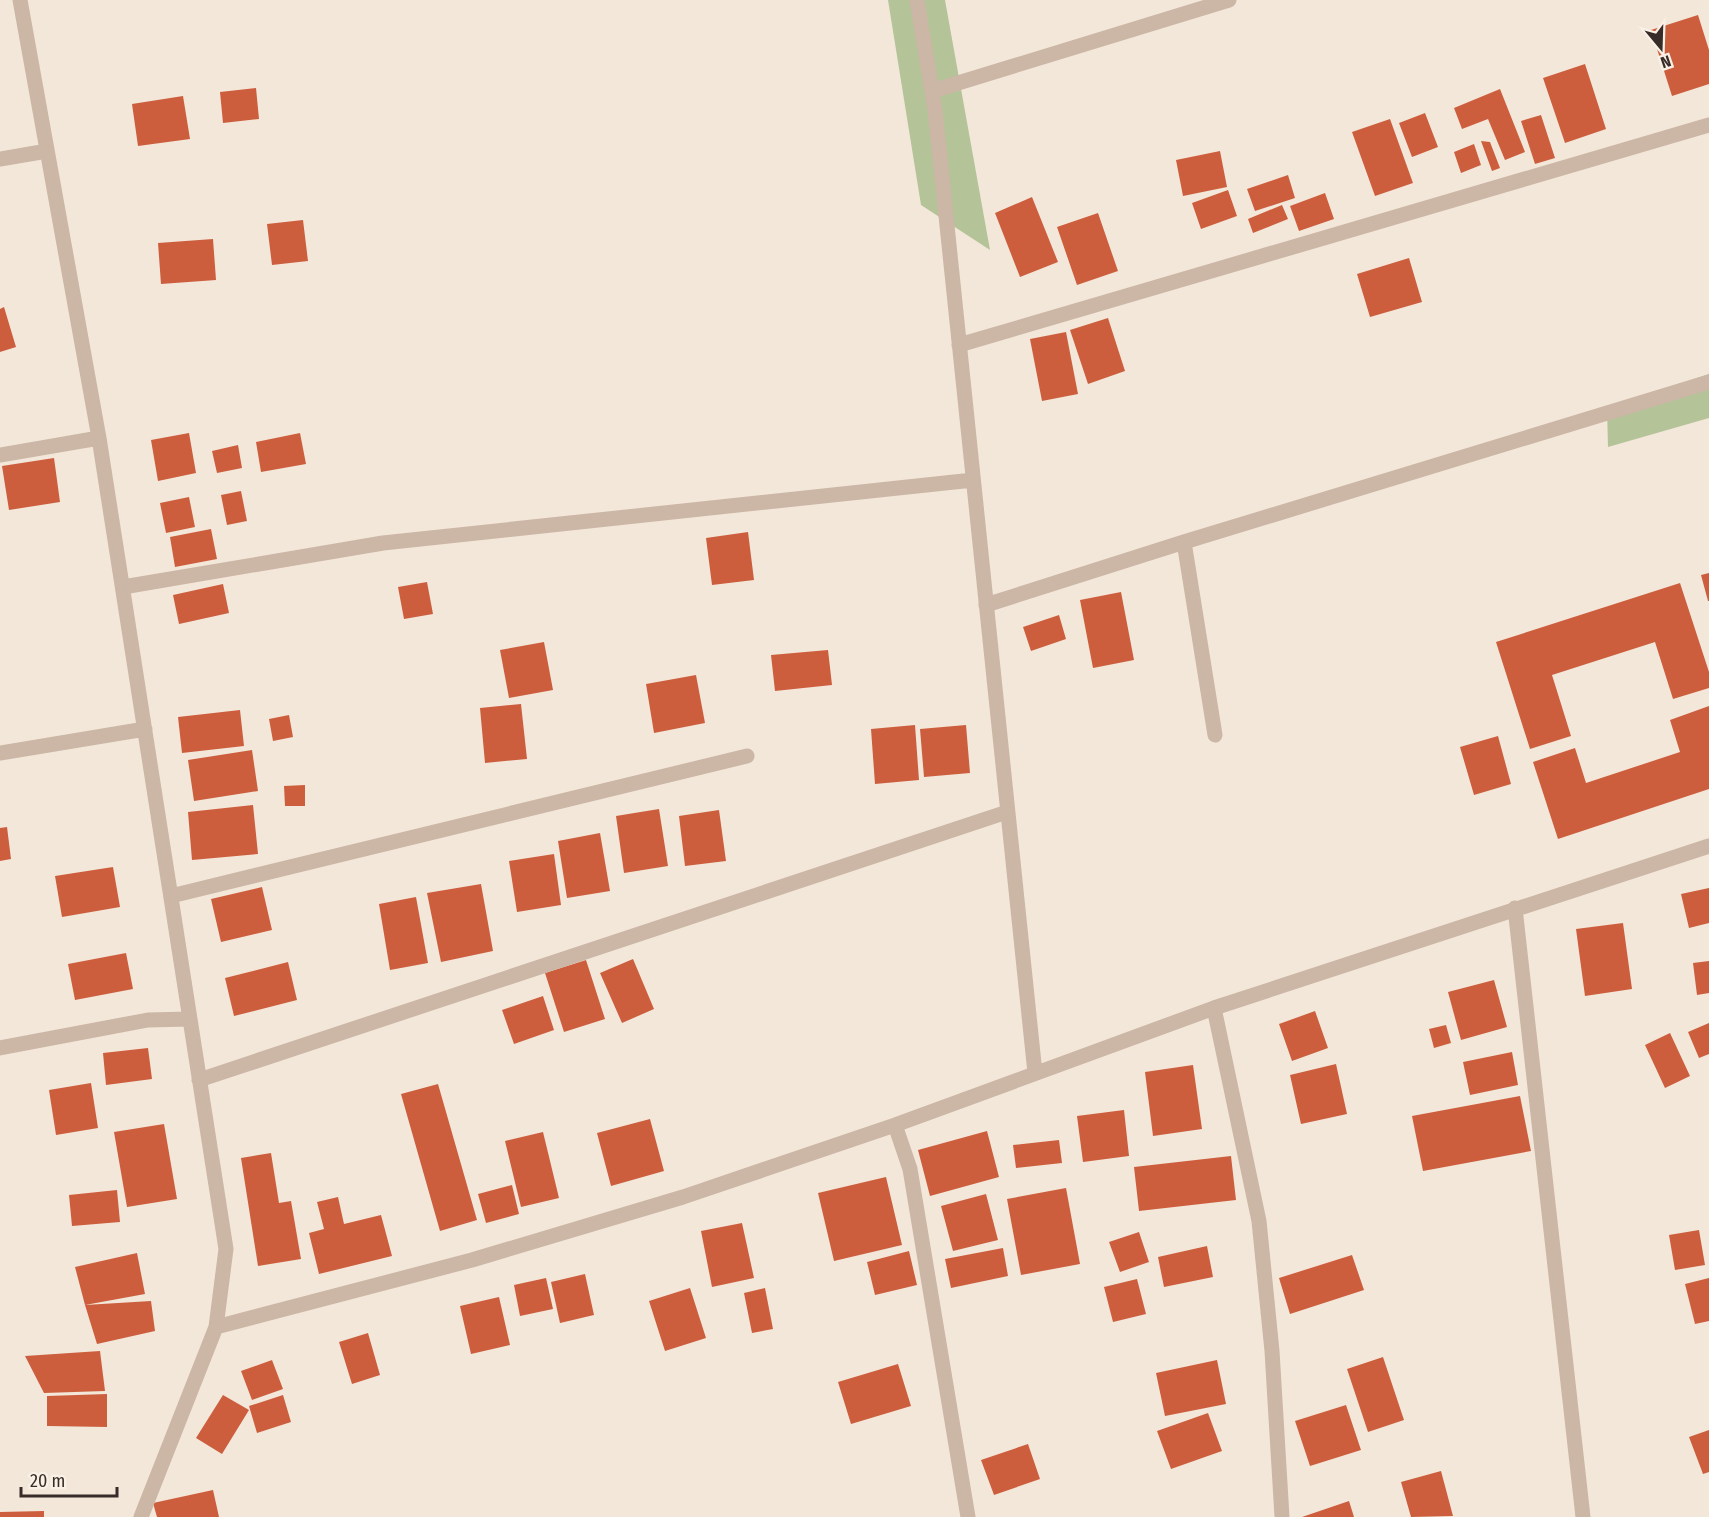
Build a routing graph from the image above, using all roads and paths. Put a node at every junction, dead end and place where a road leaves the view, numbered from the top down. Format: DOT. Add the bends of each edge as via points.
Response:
graph roads {
  1 [pos="20,0"];
  2 [pos="917,0"];
  3 [pos="1229,0"];
  4 [pos="932,91"];
  5 [pos="1709,125"];
  6 [pos="47,151"];
  7 [pos="0,159"];
  8 [pos="959,345"];
  9 [pos="1709,382"];
  10 [pos="99,438"];
  11 [pos="0,454"];
  12 [pos="973,480"];
  13 [pos="1184,542"];
  14 [pos="123,587"];
  15 [pos="986,605"];
  16 [pos="145,729"];
  17 [pos="1215,735"];
  18 [pos="0,753"];
  19 [pos="747,756"];
  20 [pos="1007,812"];
  21 [pos="1709,846"];
  22 [pos="171,896"];
  23 [pos="1515,908"];
  24 [pos="1214,1008"];
  25 [pos="190,1019"];
  26 [pos="0,1048"];
  27 [pos="1035,1073"];
  28 [pos="199,1080"];
  29 [pos="895,1125"];
  30 [pos="216,1327"];
  31 [pos="141,1517"];
  32 [pos="968,1517"];
  33 [pos="1282,1517"];
  34 [pos="1583,1517"];
  1 -- 6 [label="street"];
  2 -- 4 [label="street"];
  3 -- 4 [label="street"];
  4 -- 8 [label="street"];
  5 -- 8 [label="street"];
  6 -- 7 [label="street"];
  6 -- 10 [label="street"];
  8 -- 12 [label="street"];
  9 -- 13 [label="street"];
  10 -- 11 [label="street"];
  10 -- 14 [label="street"];
  12 -- 14 [label="street" via="383,543"];
  12 -- 15 [label="street"];
  13 -- 15 [label="street"];
  13 -- 17 [label="street"];
  14 -- 16 [label="street"];
  15 -- 20 [label="street"];
  16 -- 18 [label="street"];
  16 -- 22 [label="street"];
  19 -- 22 [label="street"];
  20 -- 27 [label="street"];
  20 -- 28 [label="street"];
  21 -- 23 [label="street"];
  22 -- 25 [label="street"];
  23 -- 24 [label="street"];
  23 -- 34 [label="street"];
  24 -- 27 [label="street"];
  24 -- 33 [label="street" via="1259,1221"];
  25 -- 26 [label="street" via="148,1020"];
  25 -- 28 [label="street"];
  27 -- 29 [label="street"];
  28 -- 30 [label="street" via="226,1250"];
  29 -- 30 [label="street" via="683,1197 472,1260"];
  29 -- 32 [label="street" via="910,1169"];
  30 -- 31 [label="street"];
}
